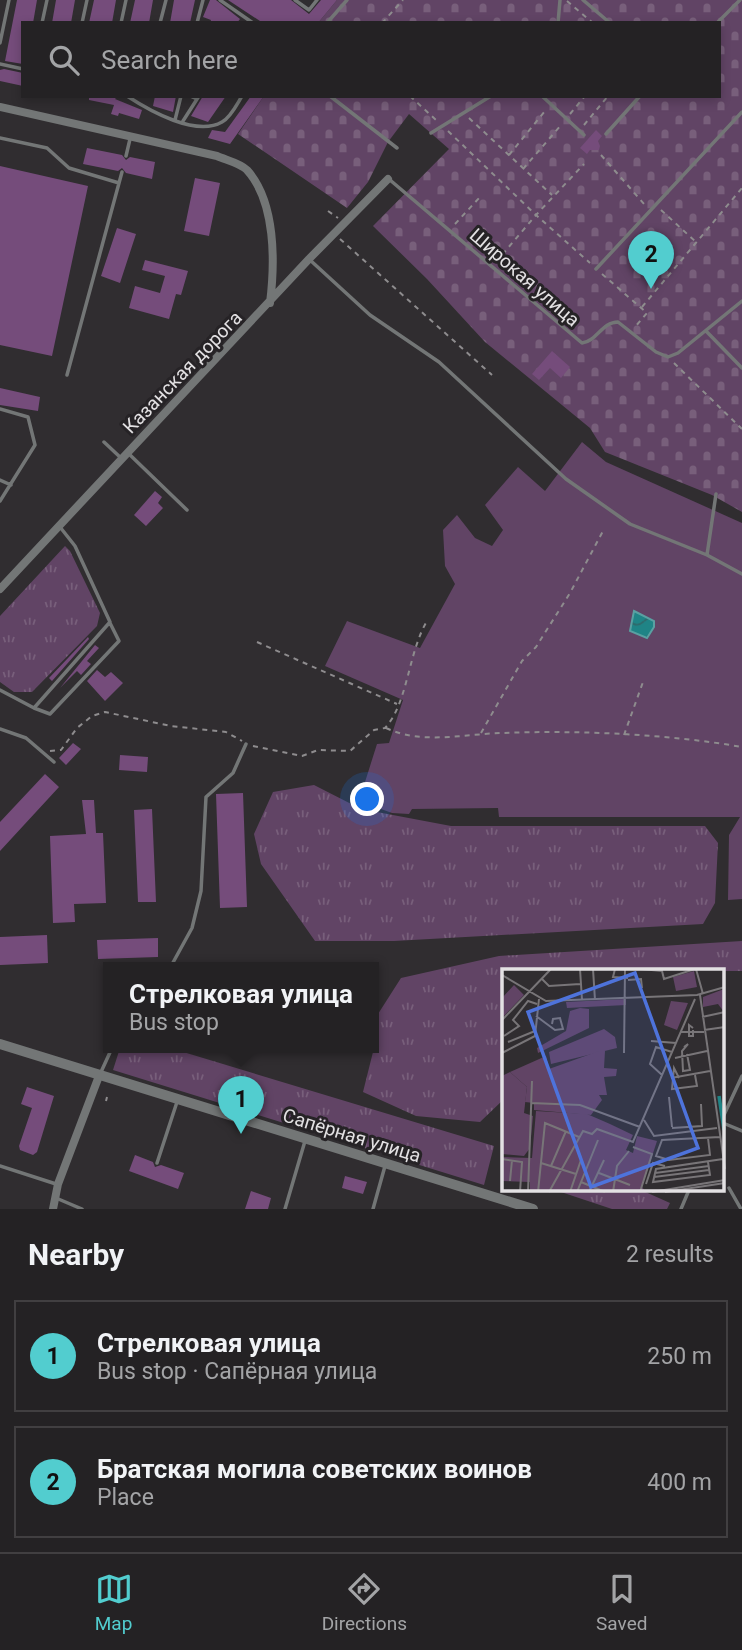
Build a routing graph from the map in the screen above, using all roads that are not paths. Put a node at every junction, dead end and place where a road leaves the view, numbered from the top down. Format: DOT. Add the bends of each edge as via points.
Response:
graph roads {
  1 [pos="9,0"];
  2 [pos="47,0"];
  3 [pos="87,0"];
  4 [pos="126,0"];
  5 [pos="166,0"];
  6 [pos="202,0"];
  7 [pos="220,0"];
  8 [pos="295,0"];
  9 [pos="317,0"];
  10 [pos="347,0"];
  11 [pos="560,0"];
  12 [pos="583,0"];
  13 [pos="739,1"];
  14 [pos="42,21"];
  15 [pos="82,21"];
  16 [pos="121,21"];
  17 [pos="161,21"];
  18 [pos="197,21"];
  19 [pos="248,21"];
  20 [pos="329,21"];
  21 [pos="558,21"];
  22 [pos="608,21"];
  23 [pos="719,21"];
  24 [pos="0,43"];
  25 [pos="0,64"];
  26 [pos="21,69"];
  27 [pos="130,98"];
  28 [pos="143,98"];
  29 [pos="180,98"];
  30 [pos="198,98"];
  31 [pos="241,98"];
  32 [pos="333,98"];
  33 [pos="487,98"];
  34 [pos="544,98"];
  35 [pos="638,98"];
  36 [pos="141,105"];
  37 [pos="0,107"];
  38 [pos="742,112"];
  39 [pos="175,120"];
  40 [pos="182,121"];
  41 [pos="431,133"];
  42 [pos="606,134"];
  43 [pos="584,135"];
  44 [pos="130,136"];
  45 [pos="0,138"];
  46 [pos="397,148"];
  47 [pos="126,156"];
  48 [pos="122,172"];
  49 [pos="388,178"];
  50 [pos="119,183"];
  51 [pos="309,259"];
  52 [pos="596,269"];
  53 [pos="742,301"];
  54 [pos="270,303"];
  55 [pos="706,331"];
  56 [pos="742,368"];
  57 [pos="67,374"];
  58 [pos="0,409"];
  59 [pos="104,442"];
  60 [pos="124,455"];
  61 [pos="0,480"];
  62 [pos="11,485"];
  63 [pos="716,494"];
  64 [pos="0,501"];
  65 [pos="187,510"];
  66 [pos="59,526"];
  67 [pos="707,555"];
  68 [pos="742,574"];
  69 [pos="0,589"];
  70 [pos="110,622"];
  71 [pos="0,690"];
  72 [pos="34,708"];
  73 [pos="0,729"];
  74 [pos="246,744"];
  75 [pos="54,762"];
  76 [pos="173,962"];
  77 [pos="0,1044"];
  78 [pos="110,1053"];
  79 [pos="99,1076"];
  80 [pos="742,1077"];
  81 [pos="178,1100"];
  82 [pos="724,1118"];
  83 [pos="724,1121"];
  84 [pos="742,1131"];
  85 [pos="305,1139"];
  86 [pos="157,1163"];
  87 [pos="386,1164"];
  88 [pos="0,1166"];
  89 [pos="58,1184"];
  90 [pos="729,1188"];
  91 [pos="688,1192"];
  92 [pos="54,1198"];
  93 [pos="53,1209"];
  94 [pos="82,1209"];
  95 [pos="285,1209"];
  96 [pos="373,1209"];
  97 [pos="533,1209"];
  98 [pos="681,1209"];
  99 [pos="741,1209"];
  1 -- 24 [label="lane"];
  2 -- 14 [label="lane"];
  3 -- 15 [label="lane"];
  4 -- 16 [label="lane"];
  5 -- 17 [label="lane"];
  6 -- 18 [label="lane"];
  7 -- 19 [label="lane"];
  8 -- 9 [label="lane" via="309,10"];
  10 -- 20 [label="lane"];
  11 -- 21 [label="lane"];
  12 -- 22 [label="lane"];
  13 -- 23 [label="lane"];
  25 -- 26 [label="lane"];
  27 -- 36 [label="lane"];
  28 -- 36 [label="lane"];
  29 -- 39 [label="lane"];
  30 -- 40 [label="lane"];
  31 -- 40 [label="lane" via="225,120 208,128"];
  32 -- 46 [label="lane"];
  33 -- 41 [label="lane"];
  34 -- 43 [label="lane"];
  35 -- 42 [label="lane"];
  36 -- 39 [label="lane"];
  37 -- 44 [label="street"];
  38 -- 52 [label="lane"];
  39 -- 40 [label="lane"];
  44 -- 47 [label="lane"];
  44 -- 54 [label="street" via="217,156 245,168 263,197 269,223"];
  45 -- 50 [label="lane" via="47,148 69,168"];
  48 -- 50 [label="lane"];
  49 -- 51 [label="street, Казанская дорога"];
  49 -- 55 [label="lane, Широкая улица" via="582,343 612,321 626,325 665,356"];
  50 -- 57 [label="lane"];
  51 -- 54 [label="street, Казанская дорога"];
  51 -- 67 [label="lane" via="370,315 439,362 566,479 630,524"];
  53 -- 55 [label="lane"];
  54 -- 60 [label="street, Казанская дорога"];
  55 -- 56 [label="lane"];
  58 -- 62 [label="lane" via="28,416 34,445"];
  59 -- 60 [label="lane"];
  60 -- 65 [label="lane"];
  60 -- 66 [label="street, Казанская дорога"];
  61 -- 62 [label="lane"];
  62 -- 64 [label="lane"];
  63 -- 67 [label="lane"];
  66 -- 69 [label="street, Казанская дорога"];
  66 -- 70 [label="lane" via="75,546"];
  67 -- 68 [label="lane"];
  70 -- 72 [label="lane"];
  70 -- 72 [label="lane" via="118,641 51,714"];
  71 -- 72 [label="lane"];
  73 -- 75 [label="lane" via="26,738"];
  74 -- 76 [label="lane" via="233,773 206,797 201,891 192,928"];
  77 -- 79 [label="street, Сапёрная улица"];
  78 -- 79 [label="lane"];
  79 -- 81 [label="street, Сапёрная улица"];
  79 -- 89 [label="street"];
  80 -- 82 [label="lane"];
  81 -- 85 [label="street, Сапёрная улица"];
  81 -- 86 [label="lane"];
  83 -- 84 [label="lane"];
  85 -- 87 [label="street, Сапёрная улица"];
  85 -- 95 [label="lane"];
  87 -- 96 [label="lane"];
  87 -- 97 [label="street, Сапёрная улица"];
  88 -- 89 [label="lane"];
  89 -- 92 [label="street"];
  90 -- 99 [label="lane"];
  91 -- 98 [label="lane"];
  92 -- 93 [label="street"];
  92 -- 94 [label="lane"];
}
